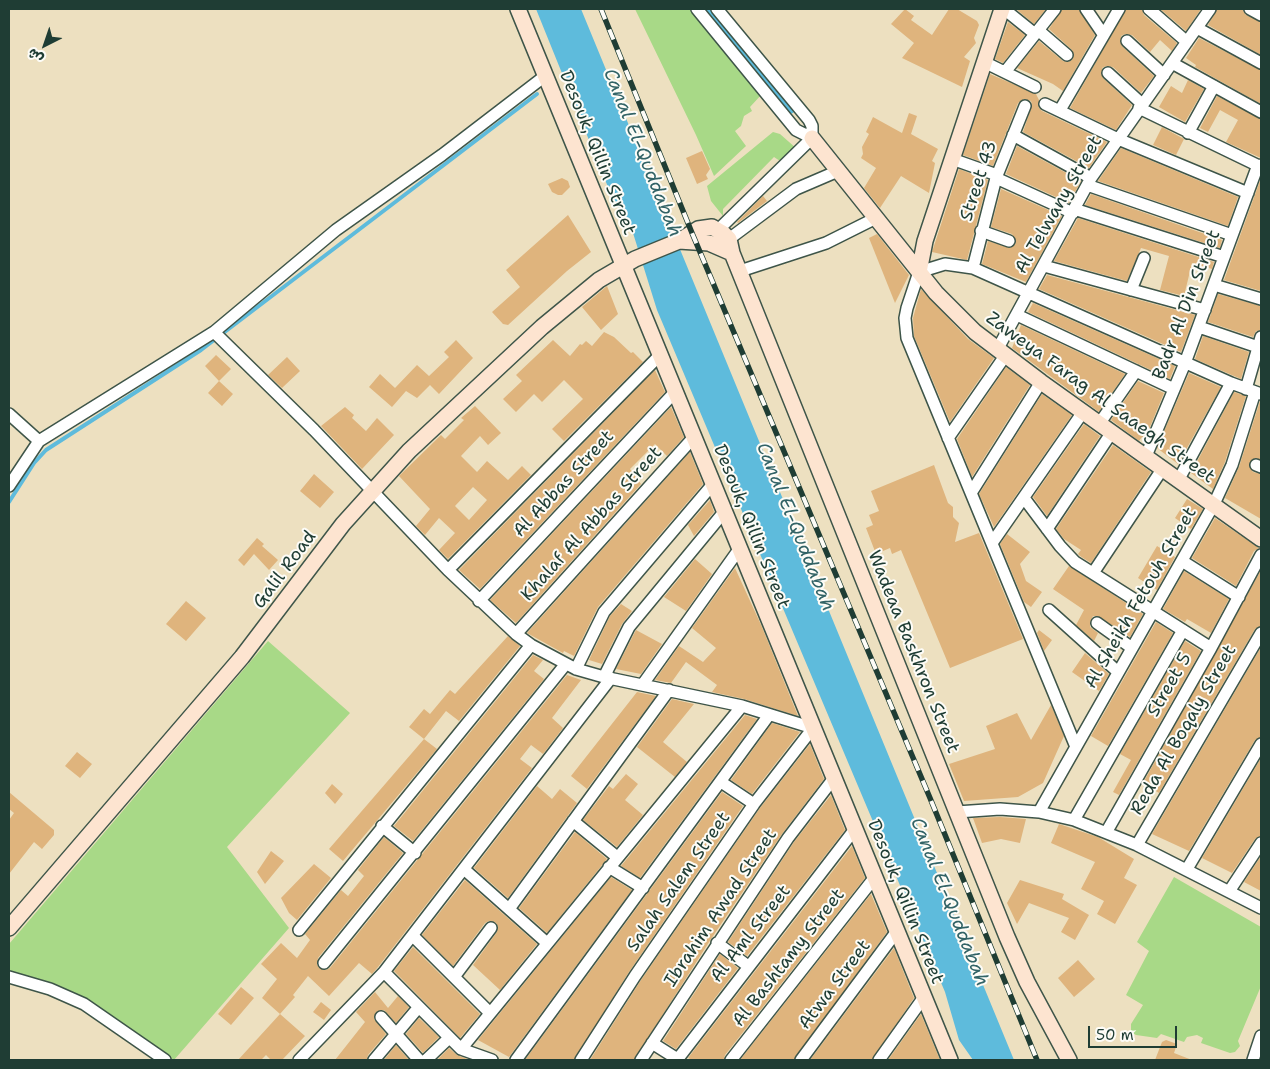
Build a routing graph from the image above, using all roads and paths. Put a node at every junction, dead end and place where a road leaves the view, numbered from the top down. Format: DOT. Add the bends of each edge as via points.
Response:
graph roads {
  1 [pos="518,9"];
  2 [pos="697,9"];
  3 [pos="717,9"];
  4 [pos="1003,9"];
  5 [pos="1055,9"];
  6 [pos="1086,9"];
  7 [pos="1119,9"];
  8 [pos="1149,9"];
  9 [pos="1210,9"];
  10 [pos="1250,9"];
  11 [pos="1261,15"];
  12 [pos="1197,28"];
  13 [pos="1037,32"];
  14 [pos="1104,34"];
  15 [pos="1127,41"];
  16 [pos="1187,42"];
  17 [pos="1067,55"];
  18 [pos="984,62"];
  19 [pos="1172,63"];
  20 [pos="1261,63"];
  21 [pos="1005,72"];
  22 [pos="1108,73"];
  23 [pos="1164,75"];
  24 [pos="545,76"];
  25 [pos="1214,86"];
  26 [pos="1035,87"];
  27 [pos="1045,104"];
  28 [pos="1025,106"];
  29 [pos="1141,106"];
  30 [pos="1060,110"];
  31 [pos="1261,112"];
  32 [pos="1188,133"];
  33 [pos="1013,135"];
  34 [pos="812,138"];
  35 [pos="1118,139"];
  36 [pos="952,158"];
  37 [pos="1260,166"];
  38 [pos="838,171"];
  39 [pos="997,177"];
  40 [pos="1089,182"];
  41 [pos="1248,193"];
  42 [pos="1074,211"];
  43 [pos="876,218"];
  44 [pos="981,231"];
  45 [pos="1232,235"];
  46 [pos="679,241"];
  47 [pos="726,241"];
  48 [pos="1009,241"];
  49 [pos="1224,256"];
  50 [pos="1144,258"];
  51 [pos="629,262"];
  52 [pos="1044,266"];
  53 [pos="974,268"];
  54 [pos="740,271"];
  55 [pos="919,272"];
  56 [pos="1214,285"];
  57 [pos="1131,290"];
  58 [pos="1029,293"];
  59 [pos="1261,299"];
  60 [pos="1205,310"];
  61 [pos="1016,316"];
  62 [pos="1199,327"];
  63 [pos="214,332"];
  64 [pos="1260,342"];
  65 [pos="1001,353"];
  66 [pos="660,355"];
  67 [pos="1185,363"];
  68 [pos="1136,371"];
  69 [pos="1041,382"];
  70 [pos="1231,383"];
  71 [pos="1174,389"];
  72 [pos="675,392"];
  73 [pos="1254,392"];
  74 [pos="1083,412"];
  75 [pos="9,414"];
  76 [pos="1106,428"];
  77 [pos="694,437"];
  78 [pos="948,438"];
  79 [pos="39,441"];
  80 [pos="1146,456"];
  81 [pos="1163,468"];
  82 [pos="1179,479"];
  83 [pos="713,484"];
  84 [pos="9,486"];
  85 [pos="372,490"];
  86 [pos="971,493"];
  87 [pos="1024,498"];
  88 [pos="1214,504"];
  89 [pos="724,512"];
  90 [pos="1047,529"];
  91 [pos="1261,538"];
  92 [pos="992,544"];
  93 [pos="740,548"];
  94 [pos="1261,555"];
  95 [pos="1182,561"];
  96 [pos="448,570"];
  97 [pos="1093,573"];
  98 [pos="1239,597"];
  99 [pos="479,601"];
  100 [pos="1049,610"];
  101 [pos="1153,612"];
  102 [pos="1097,623"];
  103 [pos="1183,630"];
  104 [pos="1261,633"];
  105 [pos="516,634"];
  106 [pos="531,645"];
  107 [pos="1132,648"];
  108 [pos="1211,648"];
  109 [pos="565,665"];
  110 [pos="576,669"];
  111 [pos="1118,672"];
  112 [pos="608,678"];
  113 [pos="643,684"];
  114 [pos="669,690"];
  115 [pos="742,706"];
  116 [pos="769,715"];
  117 [pos="813,728"];
  118 [pos="1261,744"];
  119 [pos="1076,747"];
  120 [pos="834,778"];
  121 [pos="721,782"];
  122 [pos="754,804"];
  123 [pos="957,812"];
  124 [pos="1039,812"];
  125 [pos="1074,820"];
  126 [pos="573,821"];
  127 [pos="382,826"];
  128 [pos="855,829"];
  129 [pos="1107,831"];
  130 [pos="1261,842"];
  131 [pos="1137,845"];
  132 [pos="414,853"];
  133 [pos="617,857"];
  134 [pos="609,867"];
  135 [pos="1187,869"];
  136 [pos="465,870"];
  137 [pos="874,877"];
  138 [pos="643,888"];
  139 [pos="1230,890"];
  140 [pos="1261,908"];
  141 [pos="509,909"];
  142 [pos="9,928"];
  143 [pos="491,928"];
  144 [pos="299,930"];
  145 [pos="897,931"];
  146 [pos="413,936"];
  147 [pos="547,943"];
  148 [pos="717,943"];
  149 [pos="324,963"];
  150 [pos="748,966"];
  151 [pos="384,972"];
  152 [pos="9,977"];
  153 [pos="454,977"];
  154 [pos="924,997"];
  155 [pos="418,1008"];
  156 [pos="490,1013"];
  157 [pos="381,1017"];
  158 [pos="396,1033"];
  159 [pos="1261,1036"];
  160 [pos="448,1038"];
  161 [pos="652,1043"];
  162 [pos="461,1050"];
  163 [pos="485,1059"];
  164 [pos="165,1060"];
  165 [pos="299,1060"];
  166 [pos="374,1060"];
  167 [pos="419,1060"];
  168 [pos="426,1060"];
  169 [pos="516,1060"];
  170 [pos="581,1060"];
  171 [pos="641,1060"];
  172 [pos="678,1060"];
  173 [pos="731,1060"];
  174 [pos="801,1060"];
  175 [pos="879,1060"];
  176 [pos="950,1060"];
  177 [pos="1069,1060"];
  178 [pos="1253,1060"];
  1 -- 24 [label="main road, Desouk, Qillin Street"];
  2 -- 34 [label="street, Zaweya Farag Al Saaegh Street" via="796,130"];
  3 -- 34 [label="street, Zaweya Farag Al Saaegh Street" via="809,120"];
  4 -- 13 [label="street"];
  4 -- 18 [label="main road"];
  5 -- 13 [label="street"];
  6 -- 14 [label="street"];
  7 -- 14 [label="street"];
  8 -- 16 [label="street"];
  9 -- 12 [label="street, Al Telwany Street"];
  10 -- 11 [label="street"];
  12 -- 16 [label="street, Al Telwany Street"];
  12 -- 20 [label="street"];
  13 -- 17 [label="street"];
  13 -- 21 [label="street"];
  14 -- 30 [label="street"];
  15 -- 23 [label="street"];
  16 -- 19 [label="street, Al Telwany Street"];
  18 -- 21 [label="street"];
  18 -- 36 [label="main road"];
  19 -- 23 [label="street, Al Telwany Street"];
  19 -- 25 [label="street"];
  21 -- 26 [label="street"];
  22 -- 29 [label="street"];
  23 -- 29 [label="street, Al Telwany Street"];
  24 -- 51 [label="main road, Desouk, Qillin Street"];
  24 -- 63 [label="street" via="336,230"];
  25 -- 31 [label="street"];
  25 -- 32 [label="street"];
  27 -- 30 [label="street"];
  28 -- 33 [label="street, Street 43"];
  29 -- 32 [label="street"];
  29 -- 35 [label="street, Al Telwany Street"];
  30 -- 35 [label="street"];
  32 -- 37 [label="street"];
  33 -- 39 [label="street, Street 43"];
  33 -- 40 [label="street"];
  34 -- 38 [label="main road, Zaweya Farag Al Saaegh Street"];
  34 -- 47 [label="street"];
  35 -- 40 [label="street, Al Telwany Street"];
  35 -- 41 [label="street"];
  36 -- 39 [label="street"];
  36 -- 55 [label="main road" via="925,241"];
  37 -- 41 [label="street, Badr Al Din Street"];
  38 -- 43 [label="main road, Zaweya Farag Al Saaegh Street"];
  38 -- 47 [label="street" via="796,190"];
  39 -- 42 [label="street"];
  39 -- 44 [label="street, Street 43"];
  40 -- 42 [label="street, Al Telwany Street"];
  40 -- 45 [label="street"];
  41 -- 45 [label="street, Badr Al Din Street"];
  42 -- 49 [label="street"];
  42 -- 52 [label="street, Al Telwany Street"];
  43 -- 54 [label="street" via="826,243"];
  43 -- 55 [label="main road, Zaweya Farag Al Saaegh Street"];
  44 -- 48 [label="street"];
  44 -- 53 [label="street, Street 43"];
  45 -- 49 [label="street, Badr Al Din Street"];
  46 -- 47 [label="main road"];
  46 -- 47 [label="main road" via="704,227"];
  46 -- 51 [label="main road, Galil Road"];
  47 -- 54 [label="main road, Wadeaa Baskhron Street"];
  49 -- 56 [label="street, Badr Al Din Street"];
  50 -- 57 [label="street"];
  51 -- 66 [label="main road, Desouk, Qillin Street"];
  51 -- 85 [label="main road, Galil Road" via="599,280 548,321"];
  52 -- 57 [label="street"];
  52 -- 58 [label="street, Al Telwany Street"];
  53 -- 55 [label="street" via="945,264"];
  53 -- 58 [label="street"];
  54 -- 123 [label="main road, Wadeaa Baskhron Street"];
  55 -- 65 [label="main road, Zaweya Farag Al Saaegh Street" via="955,313"];
  55 -- 78 [label="street" via="907,308 906,333"];
  56 -- 59 [label="street"];
  56 -- 60 [label="street, Badr Al Din Street"];
  57 -- 60 [label="street"];
  58 -- 61 [label="street, Al Telwany Street"];
  58 -- 67 [label="street"];
  60 -- 62 [label="street, Badr Al Din Street"];
  61 -- 65 [label="street, Al Telwany Street"];
  61 -- 68 [label="street"];
  62 -- 64 [label="street"];
  62 -- 67 [label="street, Badr Al Din Street"];
  63 -- 79 [label="street"];
  63 -- 85 [label="street"];
  64 -- 73 [label="street, Al Sheikh Fetouh Street"];
  65 -- 69 [label="main road, Zaweya Farag Al Saaegh Street"];
  65 -- 78 [label="street, Al Telwany Street"];
  66 -- 72 [label="main road, Desouk, Qillin Street"];
  66 -- 96 [label="street"];
  67 -- 70 [label="street"];
  67 -- 71 [label="street, Badr Al Din Street"];
  68 -- 71 [label="street"];
  68 -- 76 [label="street"];
  69 -- 74 [label="main road, Zaweya Farag Al Saaegh Street"];
  69 -- 86 [label="street"];
  70 -- 73 [label="street"];
  70 -- 82 [label="street"];
  71 -- 80 [label="street, Badr Al Din Street"];
  72 -- 77 [label="main road, Desouk, Qillin Street"];
  72 -- 99 [label="street, Al Abbas Street"];
  73 -- 88 [label="street, Al Sheikh Fetouh Street" via="1232,465"];
  74 -- 76 [label="main road, Zaweya Farag Al Saaegh Street"];
  74 -- 87 [label="street"];
  75 -- 79 [label="street"];
  76 -- 80 [label="main road, Zaweya Farag Al Saaegh Street"];
  76 -- 90 [label="street"];
  77 -- 83 [label="main road, Desouk, Qillin Street"];
  77 -- 105 [label="street, Khalaf Al Abbas Street"];
  78 -- 86 [label="street"];
  79 -- 84 [label="street"];
  80 -- 81 [label="main road, Zaweya Farag Al Saaegh Street"];
  81 -- 82 [label="main road, Zaweya Farag Al Saaegh Street"];
  81 -- 97 [label="street"];
  82 -- 88 [label="main road, Zaweya Farag Al Saaegh Street"];
  83 -- 89 [label="main road, Desouk, Qillin Street"];
  83 -- 110 [label="street" via="604,612"];
  85 -- 96 [label="street"];
  85 -- 142 [label="main road, Galil Road" via="342,524 242,657"];
  86 -- 92 [label="street"];
  87 -- 90 [label="street"];
  87 -- 92 [label="street"];
  88 -- 91 [label="main road, Zaweya Farag Al Saaegh Street"];
  88 -- 95 [label="street, Al Sheikh Fetouh Street"];
  89 -- 93 [label="main road, Desouk, Qillin Street"];
  89 -- 112 [label="street" via="630,627"];
  90 -- 97 [label="street" via="1075,562"];
  92 -- 119 [label="street"];
  93 -- 113 [label="street"];
  93 -- 117 [label="main road, Desouk, Qillin Street"];
  94 -- 98 [label="street, Street 5"];
  95 -- 98 [label="street"];
  95 -- 101 [label="street, Al Sheikh Fetouh Street"];
  96 -- 99 [label="street"];
  97 -- 101 [label="street"];
  98 -- 108 [label="street, Street 5"];
  99 -- 105 [label="street"];
  100 -- 111 [label="street"];
  101 -- 103 [label="street"];
  101 -- 107 [label="street, Al Sheikh Fetouh Street"];
  102 -- 107 [label="street"];
  103 -- 108 [label="street"];
  103 -- 125 [label="street"];
  104 -- 131 [label="street, Reda Al Boqaly Street"];
  105 -- 106 [label="street"];
  106 -- 109 [label="street"];
  106 -- 127 [label="street"];
  107 -- 111 [label="street, Al Sheikh Fetouh Street"];
  108 -- 129 [label="street, Street 5"];
  109 -- 110 [label="street"];
  109 -- 132 [label="street"];
  110 -- 112 [label="street"];
  111 -- 119 [label="street, Al Sheikh Fetouh Street"];
  112 -- 113 [label="street"];
  112 -- 136 [label="street"];
  113 -- 114 [label="street"];
  114 -- 115 [label="street"];
  114 -- 126 [label="street"];
  115 -- 116 [label="street"];
  115 -- 133 [label="street"];
  116 -- 117 [label="street"];
  116 -- 121 [label="street"];
  117 -- 120 [label="main road, Desouk, Qillin Street"];
  117 -- 122 [label="street, Salah Salem Street"];
  118 -- 135 [label="street"];
  119 -- 124 [label="street, Al Sheikh Fetouh Street"];
  120 -- 128 [label="main road, Desouk, Qillin Street"];
  120 -- 148 [label="street, Ibrahim Awad Street"];
  121 -- 122 [label="street"];
  121 -- 138 [label="street"];
  122 -- 170 [label="street, Salah Salem Street"];
  123 -- 124 [label="street" via="1000,809"];
  123 -- 177 [label="main road, Wadeaa Baskhron Street" via="1018,964"];
  124 -- 125 [label="street"];
  125 -- 129 [label="street"];
  126 -- 133 [label="street"];
  126 -- 141 [label="street"];
  127 -- 132 [label="street"];
  127 -- 144 [label="street"];
  128 -- 137 [label="main road, Desouk, Qillin Street"];
  128 -- 150 [label="street, Al Aml Street"];
  129 -- 131 [label="street"];
  130 -- 139 [label="street"];
  131 -- 135 [label="street"];
  132 -- 149 [label="street"];
  133 -- 134 [label="street"];
  134 -- 138 [label="street"];
  134 -- 147 [label="street"];
  135 -- 139 [label="street"];
  136 -- 141 [label="street"];
  136 -- 146 [label="street"];
  137 -- 145 [label="main road, Desouk, Qillin Street"];
  137 -- 173 [label="street, Al Bashtamy Street"];
  138 -- 169 [label="street"];
  139 -- 140 [label="street"];
  141 -- 147 [label="street"];
  143 -- 153 [label="street"];
  145 -- 154 [label="main road, Desouk, Qillin Street"];
  145 -- 174 [label="street, Atwa Street"];
  146 -- 151 [label="street"];
  146 -- 153 [label="street"];
  147 -- 156 [label="street"];
  148 -- 150 [label="street"];
  148 -- 161 [label="street, Ibrahim Awad Street"];
  150 -- 172 [label="street, Al Aml Street"];
  151 -- 155 [label="street"];
  151 -- 165 [label="street"];
  152 -- 164 [label="street" via="50,989 84,1004"];
  153 -- 156 [label="street"];
  154 -- 175 [label="street"];
  154 -- 176 [label="main road, Desouk, Qillin Street"];
  155 -- 158 [label="street"];
  155 -- 160 [label="street"];
  156 -- 162 [label="street"];
  157 -- 158 [label="street"];
  158 -- 166 [label="street"];
  158 -- 167 [label="street"];
  159 -- 178 [label="street"];
  160 -- 162 [label="street"];
  160 -- 168 [label="street"];
  161 -- 171 [label="street, Ibrahim Awad Street"];
  161 -- 172 [label="street"];
  162 -- 163 [label="street"];
}
